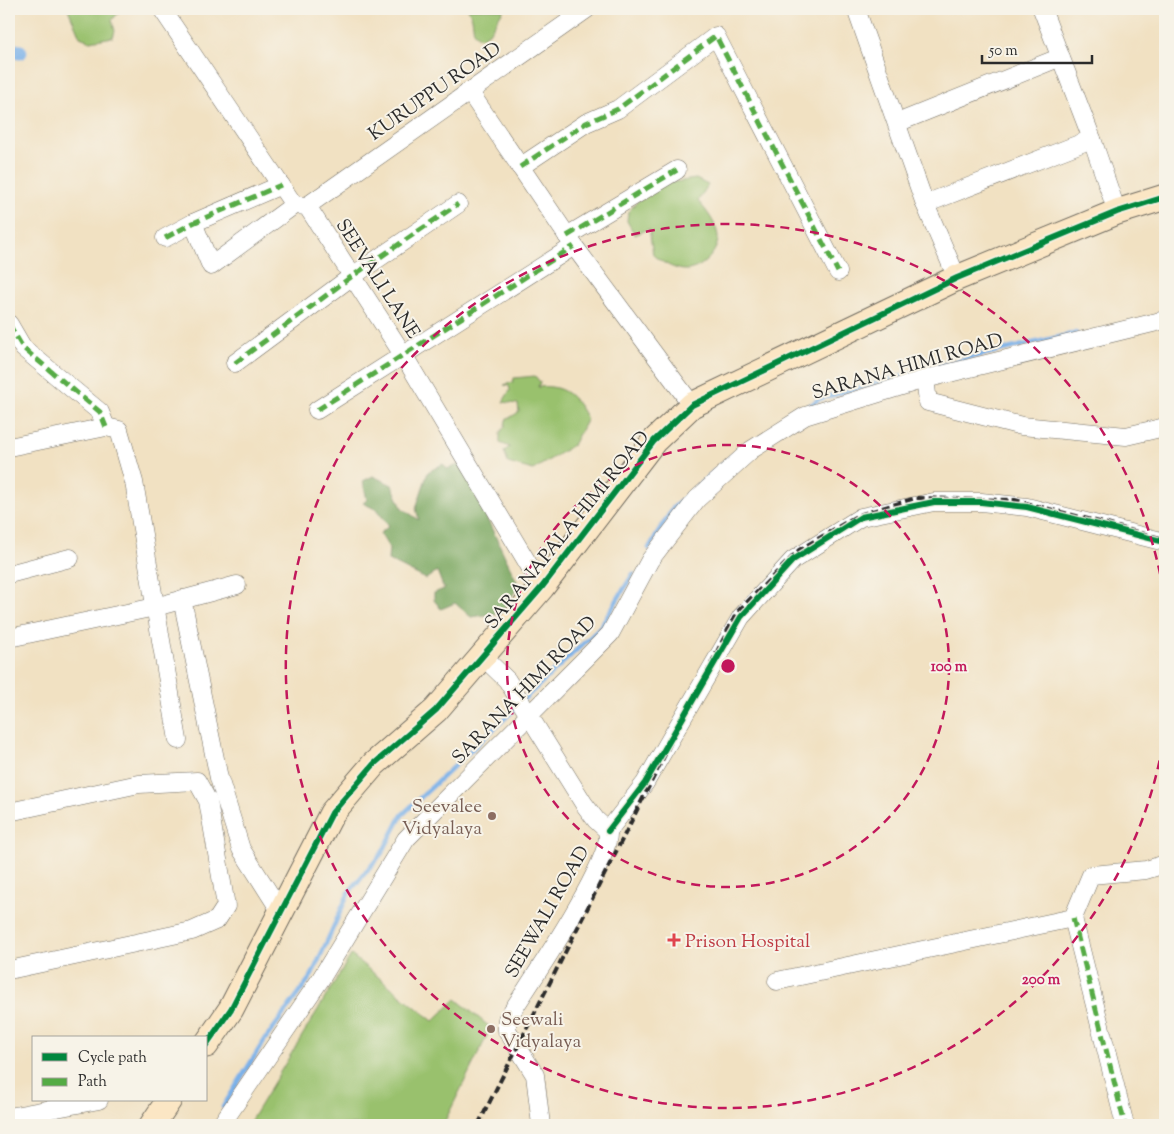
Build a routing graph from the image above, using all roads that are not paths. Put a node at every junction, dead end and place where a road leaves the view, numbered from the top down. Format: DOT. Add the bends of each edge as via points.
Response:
graph roads {
  1 [pos="162,9"];
  2 [pos="587,9"];
  3 [pos="856,9"];
  4 [pos="1042,9"];
  5 [pos="1061,57"];
  6 [pos="468,91"];
  7 [pos="897,123"];
  8 [pos="1092,139"];
  9 [pos="520,167"];
  10 [pos="677,170"];
  11 [pos="281,185"];
  12 [pos="1165,197"];
  13 [pos="458,204"];
  14 [pos="926,204"];
  15 [pos="300,205"];
  16 [pos="1117,212"];
  17 [pos="193,223"];
  18 [pos="165,238"];
  19 [pos="571,241"];
  20 [pos="838,272"];
  21 [pos="351,277"];
  22 [pos="957,278"];
  23 [pos="1165,320"];
  24 [pos="9,324"];
  25 [pos="404,356"];
  26 [pos="235,363"];
  27 [pos="924,379"];
  28 [pos="692,405"];
  29 [pos="318,410"];
  30 [pos="106,427"];
  31 [pos="1165,427"];
  32 [pos="9,447"];
  33 [pos="1165,542"];
  34 [pos="70,558"];
  35 [pos="9,574"];
  36 [pos="237,585"];
  37 [pos="542,587"];
  38 [pos="182,599"];
  39 [pos="155,606"];
  40 [pos="9,638"];
  41 [pos="482,656"];
  42 [pos="524,708"];
  43 [pos="178,740"];
  44 [pos="9,812"];
  45 [pos="608,831"];
  46 [pos="1165,864"];
  47 [pos="281,912"];
  48 [pos="1073,918"];
  49 [pos="9,970"];
  50 [pos="777,981"];
  51 [pos="208,1042"];
  52 [pos="88,1102"];
  53 [pos="168,1102"];
  54 [pos="9,1117"];
  55 [pos="152,1125"];
  56 [pos="221,1125"];
  57 [pos="542,1125"];
  58 [pos="1125,1125"];
  1 -- 11 [label="street, SEEVALI LANE"];
  2 -- 6 [label="street, KURUPPU ROAD"];
  3 -- 7 [label="street"];
  4 -- 5 [label="street"];
  5 -- 7 [label="street"];
  5 -- 8 [label="street"];
  6 -- 9 [label="street"];
  6 -- 15 [label="street, KURUPPU ROAD"];
  7 -- 14 [label="street"];
  8 -- 14 [label="street"];
  8 -- 16 [label="street"];
  9 -- 19 [label="street"];
  9 -- 20 [label="street" via="586,123 618,109 716,36"];
  10 -- 19 [label="street"];
  11 -- 15 [label="street, SEEVALI LANE"];
  11 -- 17 [label="street"];
  12 -- 16 [label="street, SARANAPALA HIMI ROAD"];
  13 -- 21 [label="street"];
  14 -- 22 [label="street"];
  15 -- 17 [label="street, KURUPPU ROAD" via="211,266"];
  15 -- 21 [label="street, SEEVALI LANE"];
  16 -- 22 [label="street, SARANAPALA HIMI ROAD"];
  17 -- 18 [label="street"];
  19 -- 25 [label="street"];
  19 -- 28 [label="street"];
  21 -- 25 [label="street, SEEVALI LANE"];
  21 -- 26 [label="street"];
  22 -- 28 [label="street, SARANAPALA HIMI ROAD"];
  23 -- 27 [label="street, SARANA HIMI ROAD"];
  24 -- 30 [label="street" via="23,348 100,412"];
  25 -- 29 [label="street"];
  25 -- 37 [label="street, SEEVALI LANE"];
  27 -- 31 [label="street" via="928,402 1003,422 1126,436"];
  27 -- 42 [label="street, SARANA HIMI ROAD" via="805,416 751,450 697,499 650,560 610,634"];
  28 -- 37 [label="street, SARANAPALA HIMI ROAD" via="654,441"];
  30 -- 32 [label="street"];
  30 -- 39 [label="street" via="119,430 134,482"];
  33 -- 45 [label="street" via="1027,507 981,502 934,502 861,517 793,560 742,617 645,783"];
  34 -- 35 [label="street"];
  36 -- 38 [label="street"];
  37 -- 41 [label="street, SARANAPALA HIMI ROAD"];
  38 -- 39 [label="street"];
  38 -- 47 [label="street" via="219,778 241,849"];
  39 -- 40 [label="street"];
  39 -- 43 [label="street"];
  41 -- 42 [label="street, SEEWALI ROAD" via="507,680"];
  41 -- 47 [label="street, SARANAPALA HIMI ROAD" via="436,710 374,764 332,813"];
  42 -- 45 [label="street, SEEWALI ROAD" via="584,804"];
  42 -- 56 [label="street, SARANA HIMI ROAD" via="406,839 320,980"];
  44 -- 49 [label="street" via="139,784 197,781 208,801 226,906 217,920 192,931"];
  45 -- 57 [label="street, SEEWALI ROAD" via="603,856 556,943 507,1019 507,1030 535,1075"];
  46 -- 48 [label="street" via="1146,870 1091,874"];
  47 -- 51 [label="street, SARANAPALA HIMI ROAD" via="231,1009"];
  48 -- 50 [label="street"];
  48 -- 58 [label="street"];
  52 -- 54 [label="street"];
  53 -- 55 [label="street"];
}
